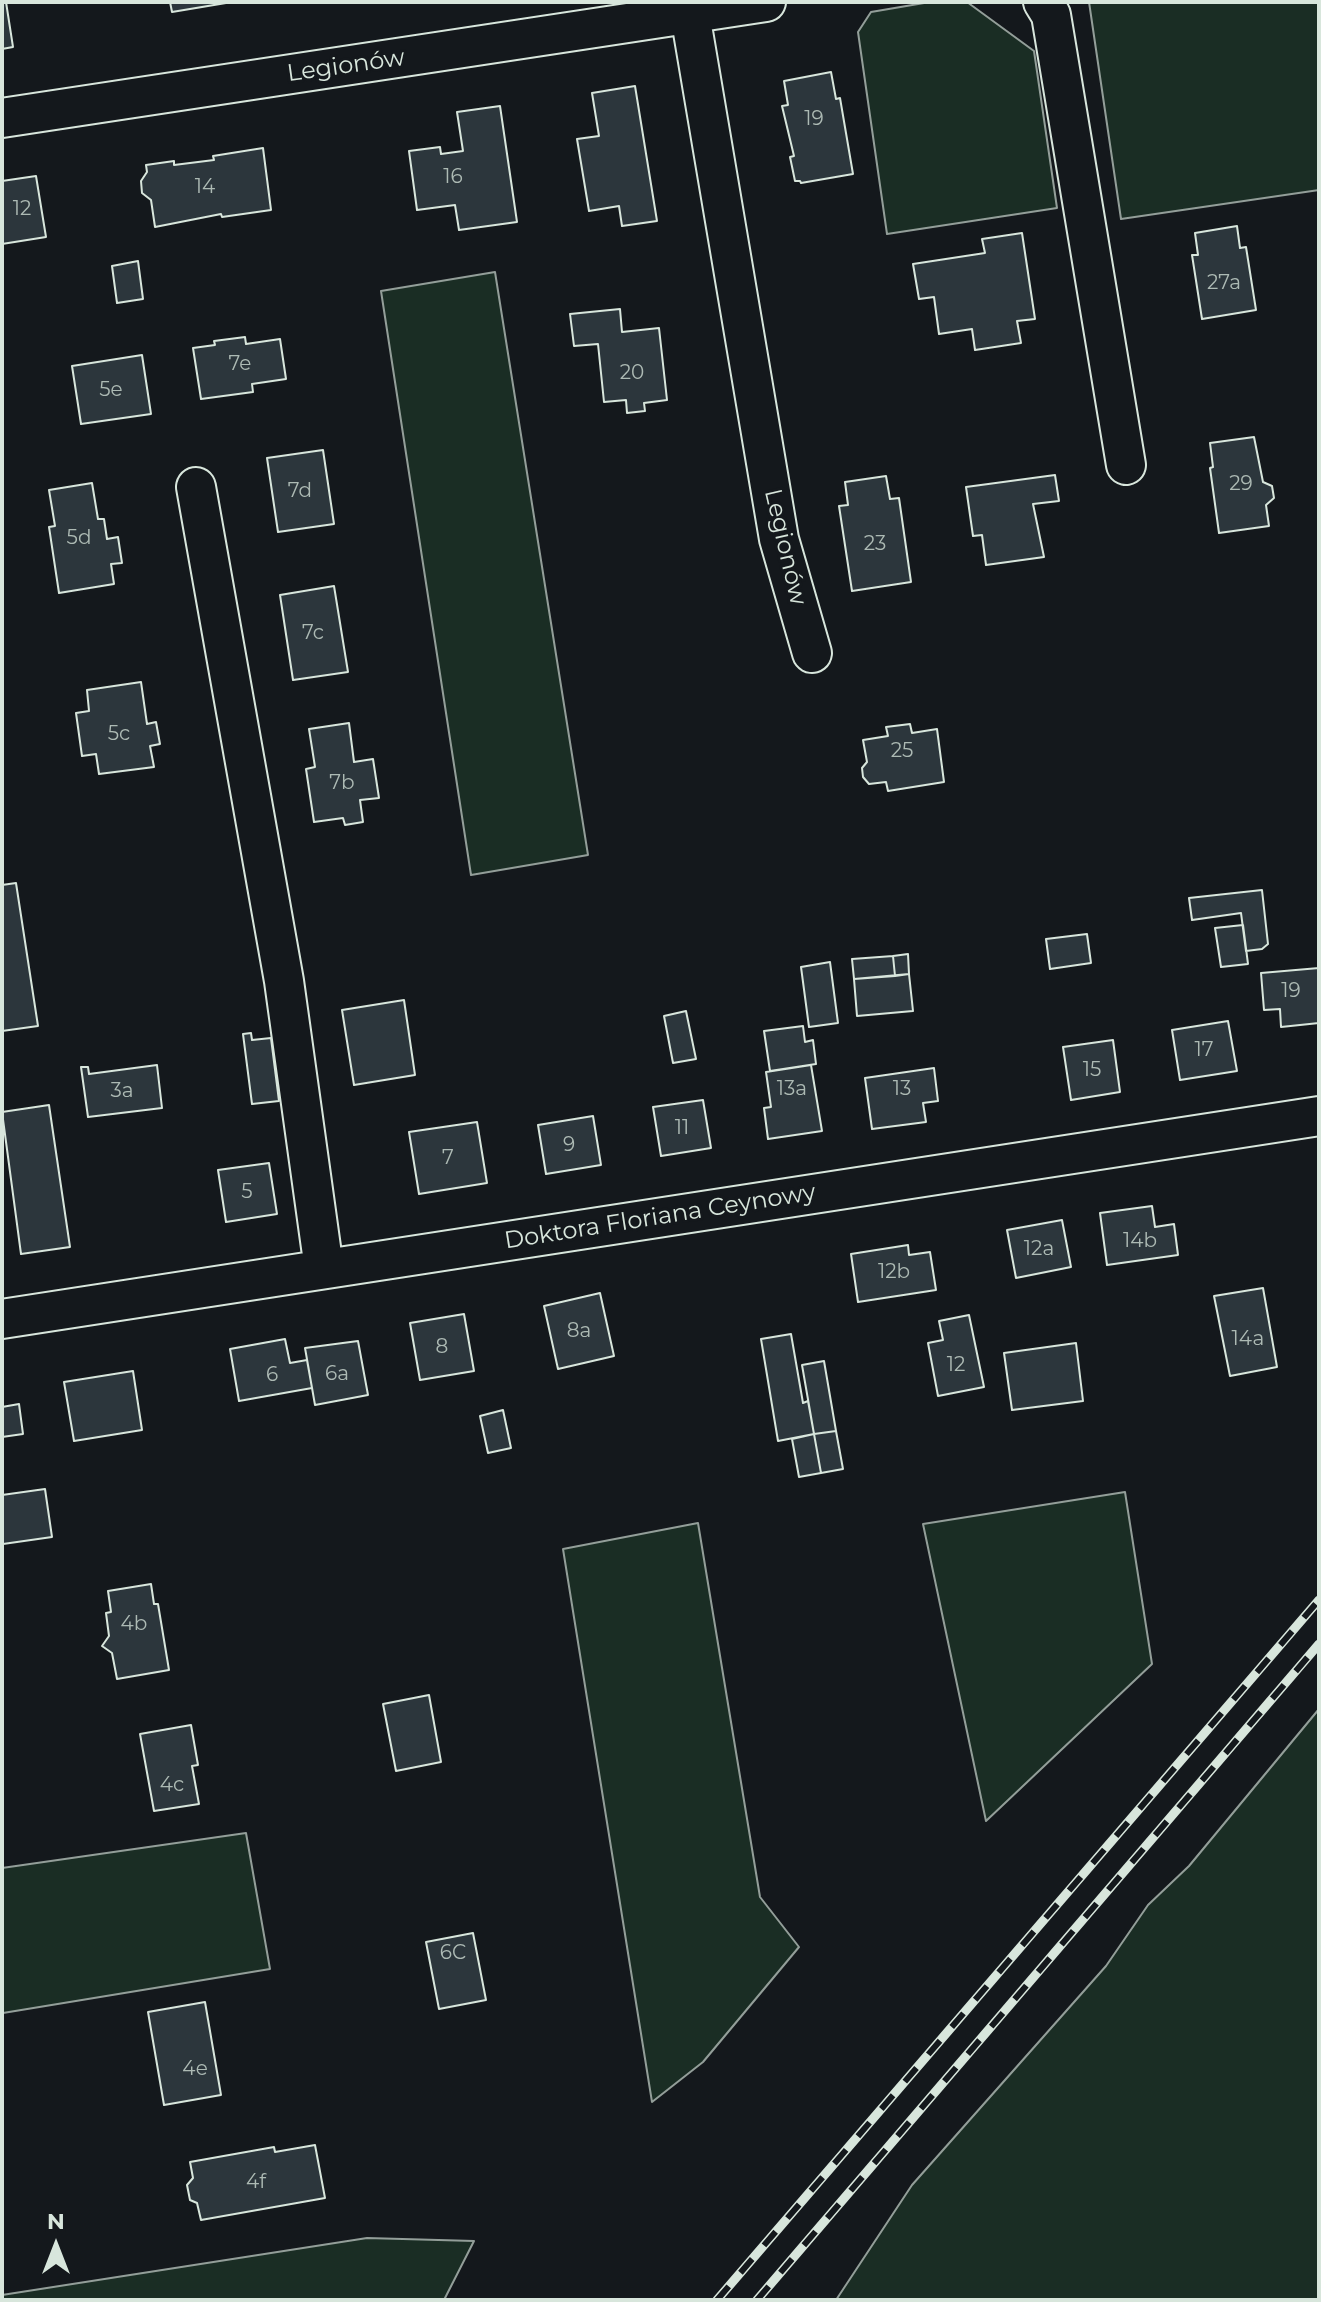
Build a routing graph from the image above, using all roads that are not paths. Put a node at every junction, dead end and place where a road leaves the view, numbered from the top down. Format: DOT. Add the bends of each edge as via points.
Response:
graph roads {
  1 [pos="766,2"];
  2 [pos="1043,2"];
  3 [pos="690,14"];
  4 [pos="2,118"];
  5 [pos="1126,465"];
  6 [pos="196,487"];
  7 [pos="812,653"];
  8 [pos="1319,1116"];
  9 [pos="324,1269"];
  10 [pos="2,1319"];
  1 -- 3 [label="street, Legionów"];
  2 -- 5 [label="street" via="1051,15"];
  3 -- 4 [label="street, Legionów"];
  3 -- 7 [label="street, Legionów" via="779,539"];
  6 -- 9 [label="street" via="284,981"];
  8 -- 9 [label="street, Doktora Floriana Ceynowy"];
  9 -- 10 [label="street, Doktora Floriana Ceynowy"];
}
